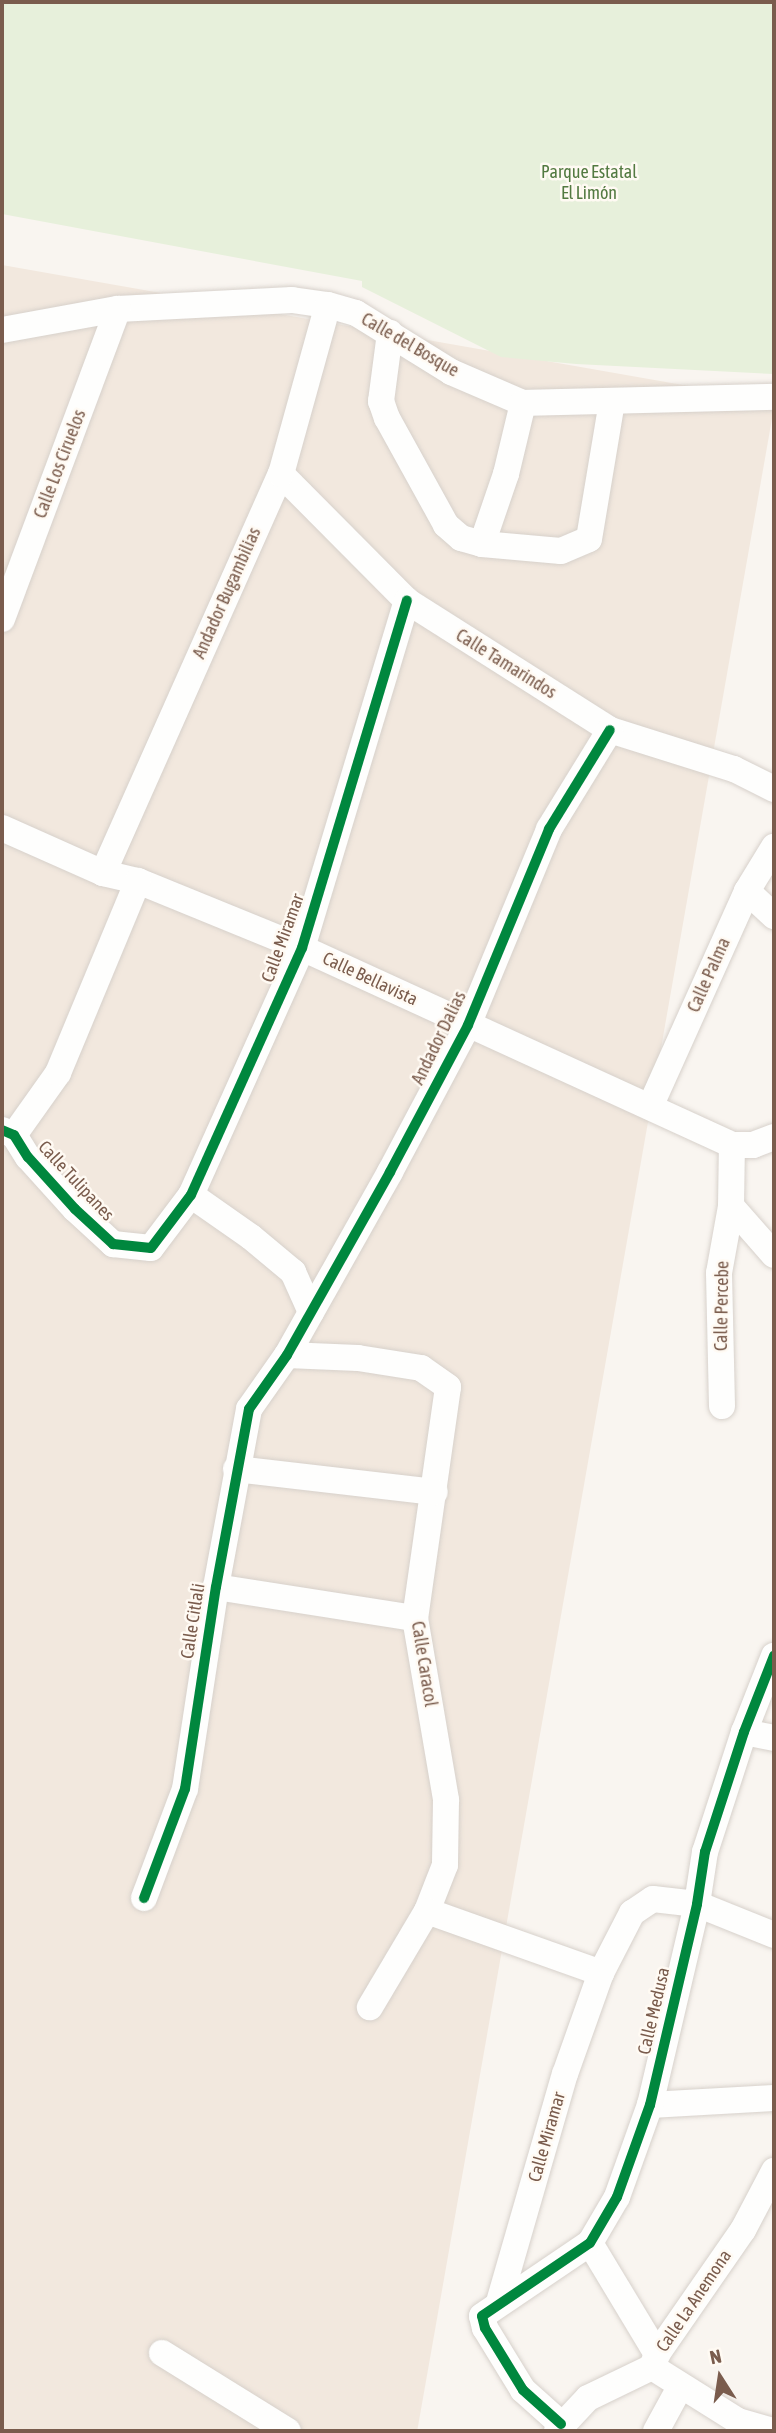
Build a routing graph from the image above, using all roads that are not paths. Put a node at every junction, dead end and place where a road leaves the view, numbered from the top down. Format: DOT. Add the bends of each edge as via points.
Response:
graph roads {
  1 [pos="328,305"];
  2 [pos="118,309"];
  3 [pos="2,330"];
  4 [pos="390,333"];
  5 [pos="774,397"];
  6 [pos="612,402"];
  7 [pos="523,403"];
  8 [pos="281,474"];
  9 [pos="482,544"];
  10 [pos="407,601"];
  11 [pos="2,619"];
  12 [pos="610,730"];
  13 [pos="774,789"];
  14 [pos="2,828"];
  15 [pos="774,847"];
  16 [pos="103,873"];
  17 [pos="138,881"];
  18 [pos="747,891"];
  19 [pos="774,916"];
  20 [pos="302,948"];
  21 [pos="468,1025"];
  22 [pos="650,1107"];
  23 [pos="8,1133"];
  24 [pos="774,1137"];
  25 [pos="732,1144"];
  26 [pos="191,1195"];
  27 [pos="731,1206"];
  28 [pos="131,1248"];
  29 [pos="774,1255"];
  30 [pos="311,1312"];
  31 [pos="287,1355"];
  32 [pos="722,1406"];
  33 [pos="236,1469"];
  34 [pos="435,1492"];
  35 [pos="216,1587"];
  36 [pos="415,1618"];
  37 [pos="774,1656"];
  38 [pos="744,1732"];
  39 [pos="774,1738"];
  40 [pos="144,1898"];
  41 [pos="697,1903"];
  42 [pos="428,1911"];
  43 [pos="774,1935"];
  44 [pos="601,1973"];
  45 [pos="370,2007"];
  46 [pos="774,2098"];
  47 [pos="650,2105"];
  48 [pos="774,2171"];
  49 [pos="590,2244"];
  50 [pos="490,2309"];
  51 [pos="162,2353"];
  52 [pos="654,2360"];
  53 [pos="680,2387"];
  54 [pos="559,2428"];
  55 [pos="288,2431"];
  56 [pos="656,2431"];
  57 [pos="774,2431"];
  1 -- 2 [label="street, Calle del Bosque" via="292,300"];
  1 -- 4 [label="street, Calle del Bosque" via="356,313"];
  1 -- 8 [label="street, Andador Bugambilias"];
  2 -- 3 [label="street, Calle del Bosque"];
  2 -- 11 [label="street, Calle Los Ciruelos"];
  4 -- 7 [label="street, Calle del Bosque" via="451,372"];
  4 -- 9 [label="street" via="381,401 387,418 446,525 461,538"];
  5 -- 6 [label="street, Calle del Bosque"];
  6 -- 7 [label="street, Calle del Bosque"];
  6 -- 9 [label="street" via="589,539 561,551"];
  7 -- 9 [label="street" via="506,474"];
  8 -- 10 [label="street, Calle Tamarindos"];
  8 -- 16 [label="street, Andador Bugambilias"];
  10 -- 12 [label="street, Calle Tamarindos"];
  10 -- 20 [label="street, Calle Miramar"];
  12 -- 13 [label="street, Calle Tamarindos" via="734,769"];
  12 -- 21 [label="street, Andador Dalias" via="549,829"];
  14 -- 16 [label="street, Calle Bellavista"];
  15 -- 18 [label="street, Calle Palma"];
  16 -- 17 [label="street, Calle Bellavista"];
  17 -- 20 [label="street, Calle Bellavista"];
  17 -- 23 [label="street" via="58,1073"];
  18 -- 19 [label="street"];
  18 -- 22 [label="street, Calle Palma"];
  20 -- 21 [label="street, Calle Bellavista"];
  20 -- 26 [label="street, Calle Miramar"];
  21 -- 22 [label="street, Calle Bellavista"];
  21 -- 30 [label="street, Andador Dalias"];
  22 -- 25 [label="street, Calle Bellavista"];
  23 -- 28 [label="street, Calle Tulipanes" via="75,1209 113,1244"];
  24 -- 25 [label="street" via="753,1145"];
  25 -- 27 [label="street, Calle Percebe"];
  26 -- 28 [label="street, Calle Miramar" via="151,1248"];
  26 -- 30 [label="street" via="293,1272"];
  27 -- 29 [label="street"];
  27 -- 32 [label="street, Calle Percebe" via="719,1273"];
  30 -- 31 [label="street, Andador Dalias"];
  31 -- 33 [label="street, Calle Citlali" via="249,1409"];
  31 -- 34 [label="street, Calle Caracol" via="358,1358 421,1368 448,1387"];
  33 -- 34 [label="street"];
  33 -- 35 [label="street, Calle Citlali"];
  34 -- 36 [label="street, Calle Caracol"];
  35 -- 36 [label="street"];
  35 -- 40 [label="street, Calle Citlali" via="185,1788"];
  36 -- 42 [label="street, Calle Caracol" via="446,1800 445,1864"];
  37 -- 38 [label="street, Calle Medusa"];
  38 -- 39 [label="street"];
  38 -- 41 [label="street, Calle Medusa" via="705,1852"];
  41 -- 43 [label="street"];
  41 -- 44 [label="street, Calle Miramar" via="653,1899 632,1913"];
  41 -- 47 [label="street, Calle Medusa"];
  42 -- 44 [label="street"];
  42 -- 45 [label="street, Calle Caracol"];
  44 -- 50 [label="street, Calle Miramar"];
  46 -- 47 [label="street"];
  47 -- 49 [label="street, Calle Medusa" via="617,2197"];
  48 -- 52 [label="street, Calle La Anemona" via="743,2230"];
  49 -- 50 [label="street, Calle Medusa"];
  49 -- 52 [label="street"];
  50 -- 54 [label="street" via="485,2328 523,2390"];
  51 -- 55 [label="street"];
  52 -- 53 [label="street"];
  52 -- 54 [label="street, Calle La Anemona" via="588,2398"];
  53 -- 56 [label="street"];
  53 -- 57 [label="street" via="738,2421"];
}
